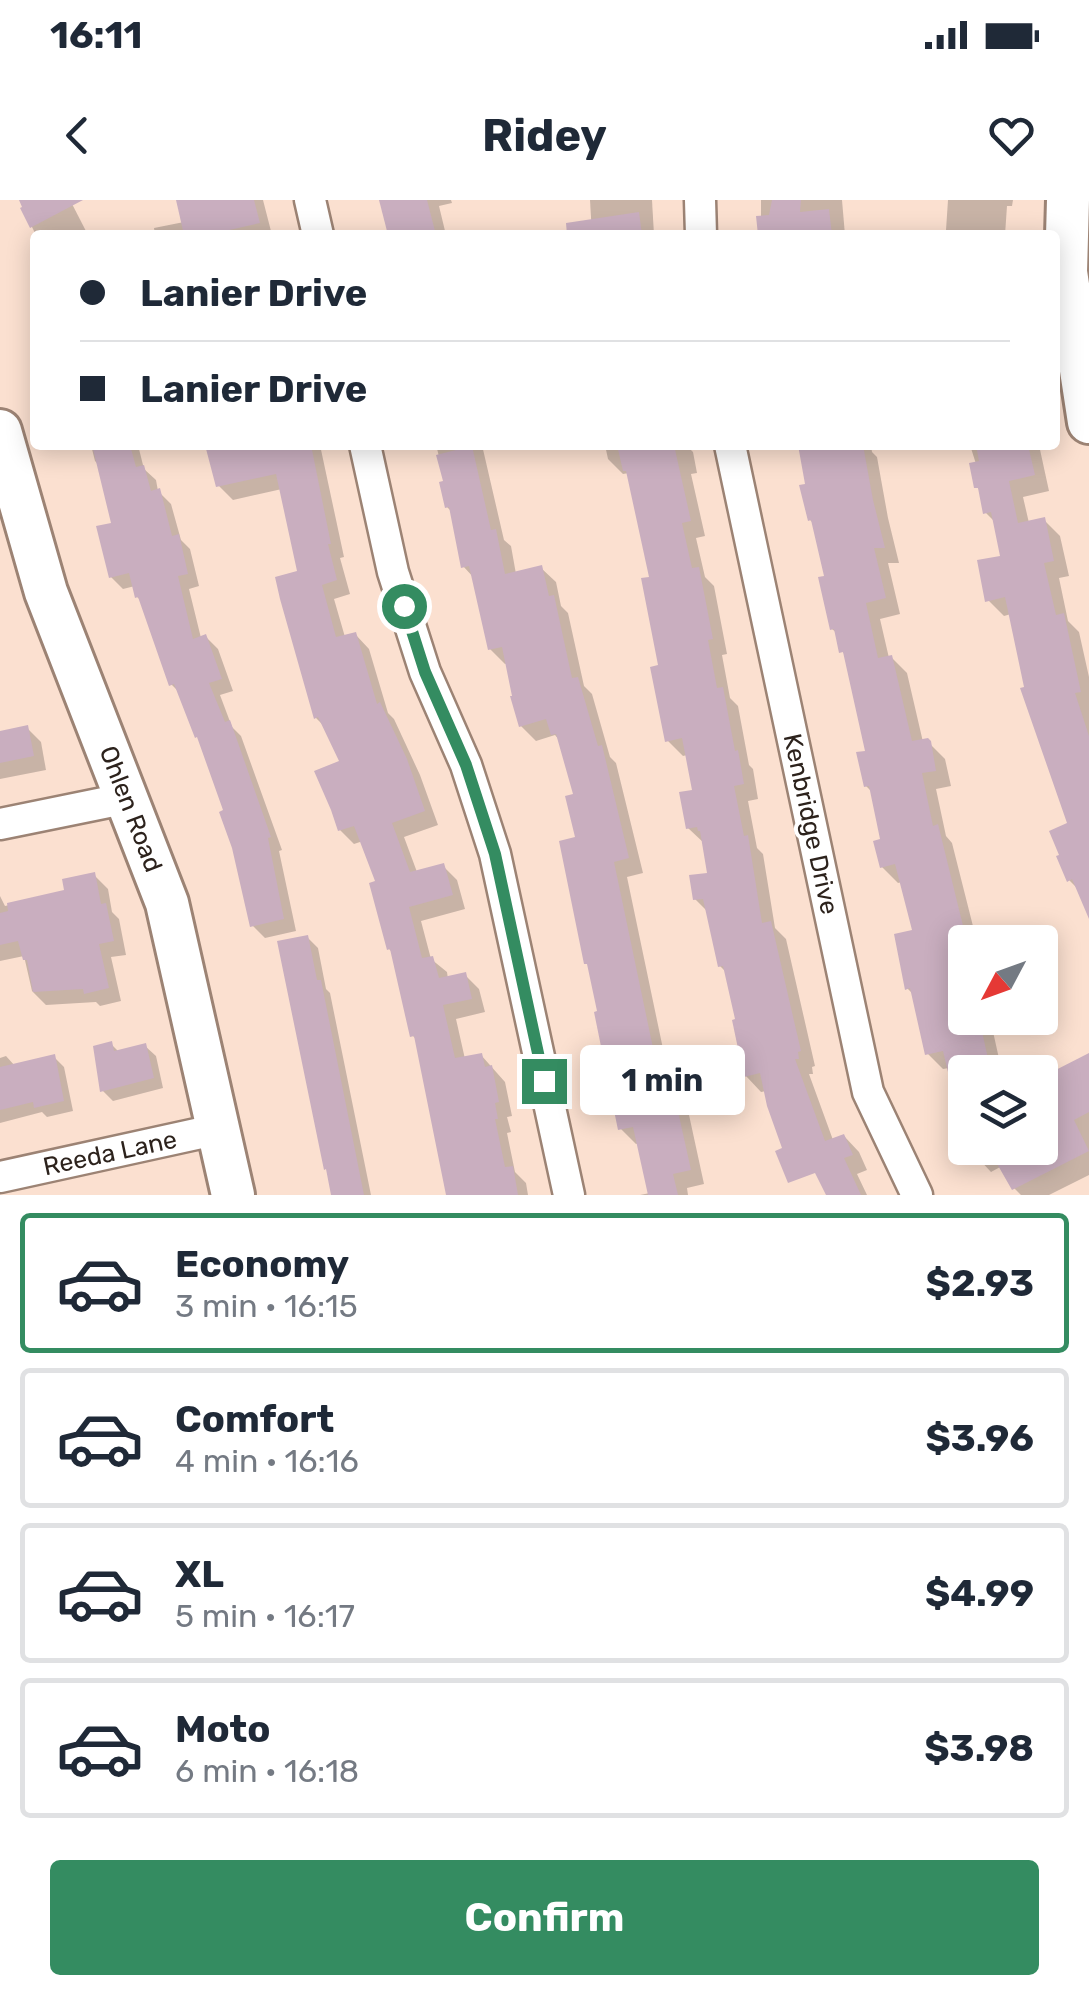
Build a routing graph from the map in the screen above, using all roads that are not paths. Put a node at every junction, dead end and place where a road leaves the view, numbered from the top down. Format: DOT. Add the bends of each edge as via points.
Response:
graph roads {
  1 [pos="310,200"];
  2 [pos="700,200"];
  3 [pos="1068,200"];
  4 [pos="317,230"];
  5 [pos="700,230"];
  6 [pos="1089,422"];
  7 [pos="0,432"];
  8 [pos="366,450"];
  9 [pos="731,450"];
  10 [pos="8,491"];
  11 [pos="128,798"];
  12 [pos="0,824"];
  13 [pos="219,1129"];
  14 [pos="0,1176"];
  15 [pos="233,1195"];
  16 [pos="569,1195"];
  17 [pos="917,1195"];
  1 -- 4 [label="street"];
  2 -- 5 [label="street"];
  3 -- 6 [label="street" via="1066,272"];
  7 -- 10 [label="street, Ohlen Road"];
  8 -- 16 [label="street" via="393,572 495,854"];
  9 -- 17 [label="street, Kenbridge Drive" via="868,1092"];
  10 -- 11 [label="street, Ohlen Road"];
  11 -- 12 [label="street"];
  11 -- 13 [label="street, Ohlen Road" via="167,902"];
  13 -- 14 [label="street, Reeda Lane"];
  13 -- 15 [label="street, Ohlen Road"];
}
